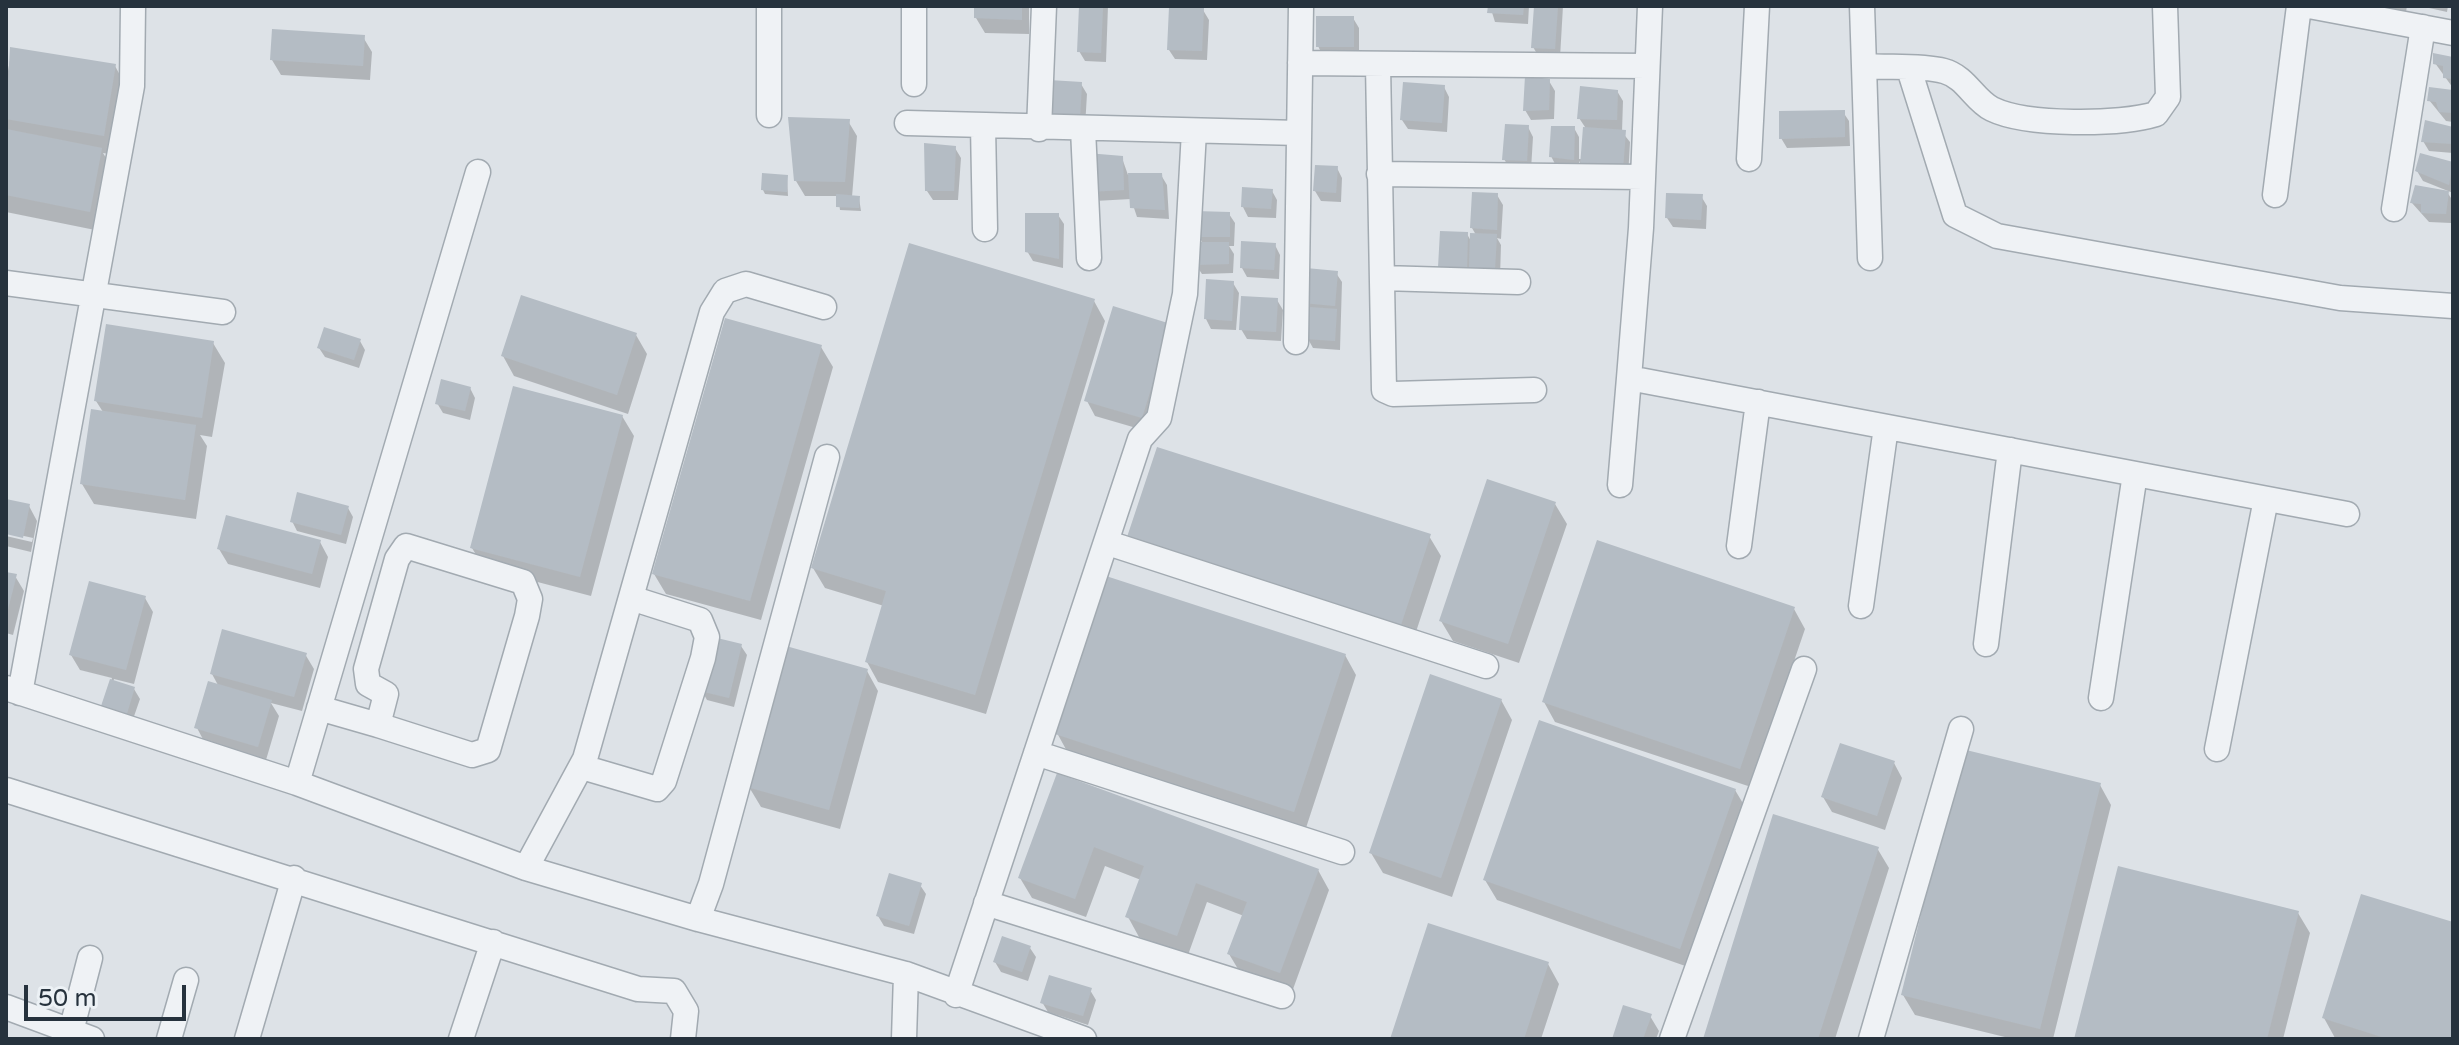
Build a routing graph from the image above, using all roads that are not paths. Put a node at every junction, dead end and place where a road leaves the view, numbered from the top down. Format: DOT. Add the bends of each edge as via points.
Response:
graph roads {
  1 [pos="133,6"];
  2 [pos="769,6"];
  3 [pos="914,6"];
  4 [pos="1044,6"];
  5 [pos="1301,6"];
  6 [pos="1650,6"];
  7 [pos="1757,6"];
  8 [pos="1862,6"];
  9 [pos="2165,6"];
  10 [pos="2299,6"];
  11 [pos="2309,6"];
  12 [pos="2423,27"];
  13 [pos="2453,33"];
  14 [pos="1300,63"];
  15 [pos="1378,65"];
  16 [pos="1646,66"];
  17 [pos="1864,66"];
  18 [pos="1909,69"];
  19 [pos="914,84"];
  20 [pos="769,115"];
  21 [pos="907,123"];
  22 [pos="983,126"];
  23 [pos="1039,129"];
  24 [pos="1083,129"];
  25 [pos="1194,131"];
  26 [pos="1299,133"];
  27 [pos="1749,159"];
  28 [pos="478,172"];
  29 [pos="1379,174"];
  30 [pos="1643,177"];
  31 [pos="2275,195"];
  32 [pos="2394,209"];
  33 [pos="985,229"];
  34 [pos="1089,258"];
  35 [pos="1870,258"];
  36 [pos="1382,278"];
  37 [pos="1518,282"];
  38 [pos="6,283"];
  39 [pos="92,293"];
  40 [pos="2453,306"];
  41 [pos="824,307"];
  42 [pos="223,312"];
  43 [pos="1296,342"];
  44 [pos="1629,378"];
  45 [pos="1534,390"];
  46 [pos="1758,402"];
  47 [pos="1886,427"];
  48 [pos="2010,450"];
  49 [pos="827,457"];
  50 [pos="2135,474"];
  51 [pos="1620,485"];
  52 [pos="2266,499"];
  53 [pos="2347,514"];
  54 [pos="1108,543"];
  55 [pos="1739,546"];
  56 [pos="631,598"];
  57 [pos="1861,606"];
  58 [pos="1986,644"];
  59 [pos="1486,666"];
  60 [pos="1804,669"];
  61 [pos="13,690"];
  62 [pos="2101,698"];
  63 [pos="319,708"];
  64 [pos="378,725"];
  65 [pos="1961,729"];
  66 [pos="2217,749"];
  67 [pos="1036,753"];
  68 [pos="582,767"];
  69 [pos="297,783"];
  70 [pos="6,790"];
  71 [pos="1342,852"];
  72 [pos="526,868"];
  73 [pos="294,878"];
  74 [pos="986,903"];
  75 [pos="698,919"];
  76 [pos="493,942"];
  77 [pos="90,958"];
  78 [pos="906,974"];
  79 [pos="186,980"];
  80 [pos="956,995"];
  81 [pos="1282,996"];
  82 [pos="6,1007"];
  83 [pos="77,1037"];
  84 [pos="169,1039"];
  85 [pos="247,1039"];
  86 [pos="461,1039"];
  87 [pos="683,1039"];
  88 [pos="904,1039"];
  89 [pos="1084,1039"];
  90 [pos="1672,1039"];
  91 [pos="1871,1039"];
  1 -- 39 [label="street" via="132,86"];
  2 -- 20 [label="street"];
  3 -- 19 [label="street"];
  4 -- 23 [label="street"];
  5 -- 14 [label="street"];
  6 -- 16 [label="street"];
  7 -- 27 [label="street"];
  8 -- 17 [label="street"];
  9 -- 18 [label="street" via="2168,97 2156,114 2132,122 2021,117 1990,108 1956,76"];
  10 -- 31 [label="street"];
  11 -- 12 [label="street"];
  12 -- 13 [label="street"];
  12 -- 32 [label="street"];
  14 -- 15 [label="street"];
  14 -- 26 [label="street"];
  15 -- 16 [label="street"];
  15 -- 29 [label="street"];
  16 -- 30 [label="street"];
  17 -- 18 [label="street"];
  17 -- 35 [label="street"];
  18 -- 40 [label="street" via="1955,215 1974,227 1997,236 2340,298"];
  21 -- 22 [label="street"];
  22 -- 23 [label="street"];
  22 -- 33 [label="street"];
  23 -- 24 [label="street"];
  24 -- 25 [label="street"];
  24 -- 34 [label="street"];
  25 -- 26 [label="street"];
  25 -- 54 [label="street" via="1185,294 1159,418 1140,439"];
  26 -- 43 [label="street"];
  28 -- 63 [label="street"];
  29 -- 30 [label="street"];
  29 -- 36 [label="street"];
  30 -- 44 [label="street"];
  36 -- 37 [label="street"];
  36 -- 45 [label="street" via="1384,390"];
  38 -- 39 [label="street"];
  39 -- 42 [label="street"];
  39 -- 61 [label="street"];
  41 -- 56 [label="street" via="746,284 725,291 718,301"];
  44 -- 46 [label="street"];
  44 -- 51 [label="street"];
  46 -- 47 [label="street"];
  46 -- 55 [label="street"];
  47 -- 48 [label="street"];
  47 -- 57 [label="street"];
  48 -- 50 [label="street"];
  48 -- 58 [label="street"];
  49 -- 75 [label="street"];
  50 -- 52 [label="street"];
  50 -- 62 [label="street"];
  52 -- 53 [label="street"];
  52 -- 66 [label="street"];
  54 -- 59 [label="street"];
  54 -- 67 [label="street"];
  56 -- 68 [label="street"];
  56 -- 68 [label="street" via="700,620 707,637 703,658 657,789"];
  60 -- 90 [label="street"];
  61 -- 69 [label="street"];
  63 -- 64 [label="street"];
  63 -- 69 [label="street"];
  64 -- 64 [label="street" via="386,694 368,684 366,669 397,559 406,546 523,582 529,608 488,750 472,755"];
  65 -- 91 [label="street"];
  67 -- 71 [label="street"];
  67 -- 74 [label="street"];
  68 -- 72 [label="street"];
  69 -- 72 [label="street"];
  70 -- 73 [label="street"];
  72 -- 75 [label="street"];
  73 -- 76 [label="street"];
  73 -- 85 [label="street"];
  74 -- 80 [label="street"];
  74 -- 81 [label="street"];
  75 -- 78 [label="street"];
  76 -- 86 [label="street"];
  76 -- 87 [label="street" via="638,989 674,991 686,1011"];
  77 -- 83 [label="street"];
  78 -- 80 [label="street"];
  78 -- 88 [label="street"];
  79 -- 84 [label="street"];
  80 -- 89 [label="street"];
  82 -- 83 [label="street"];
}
